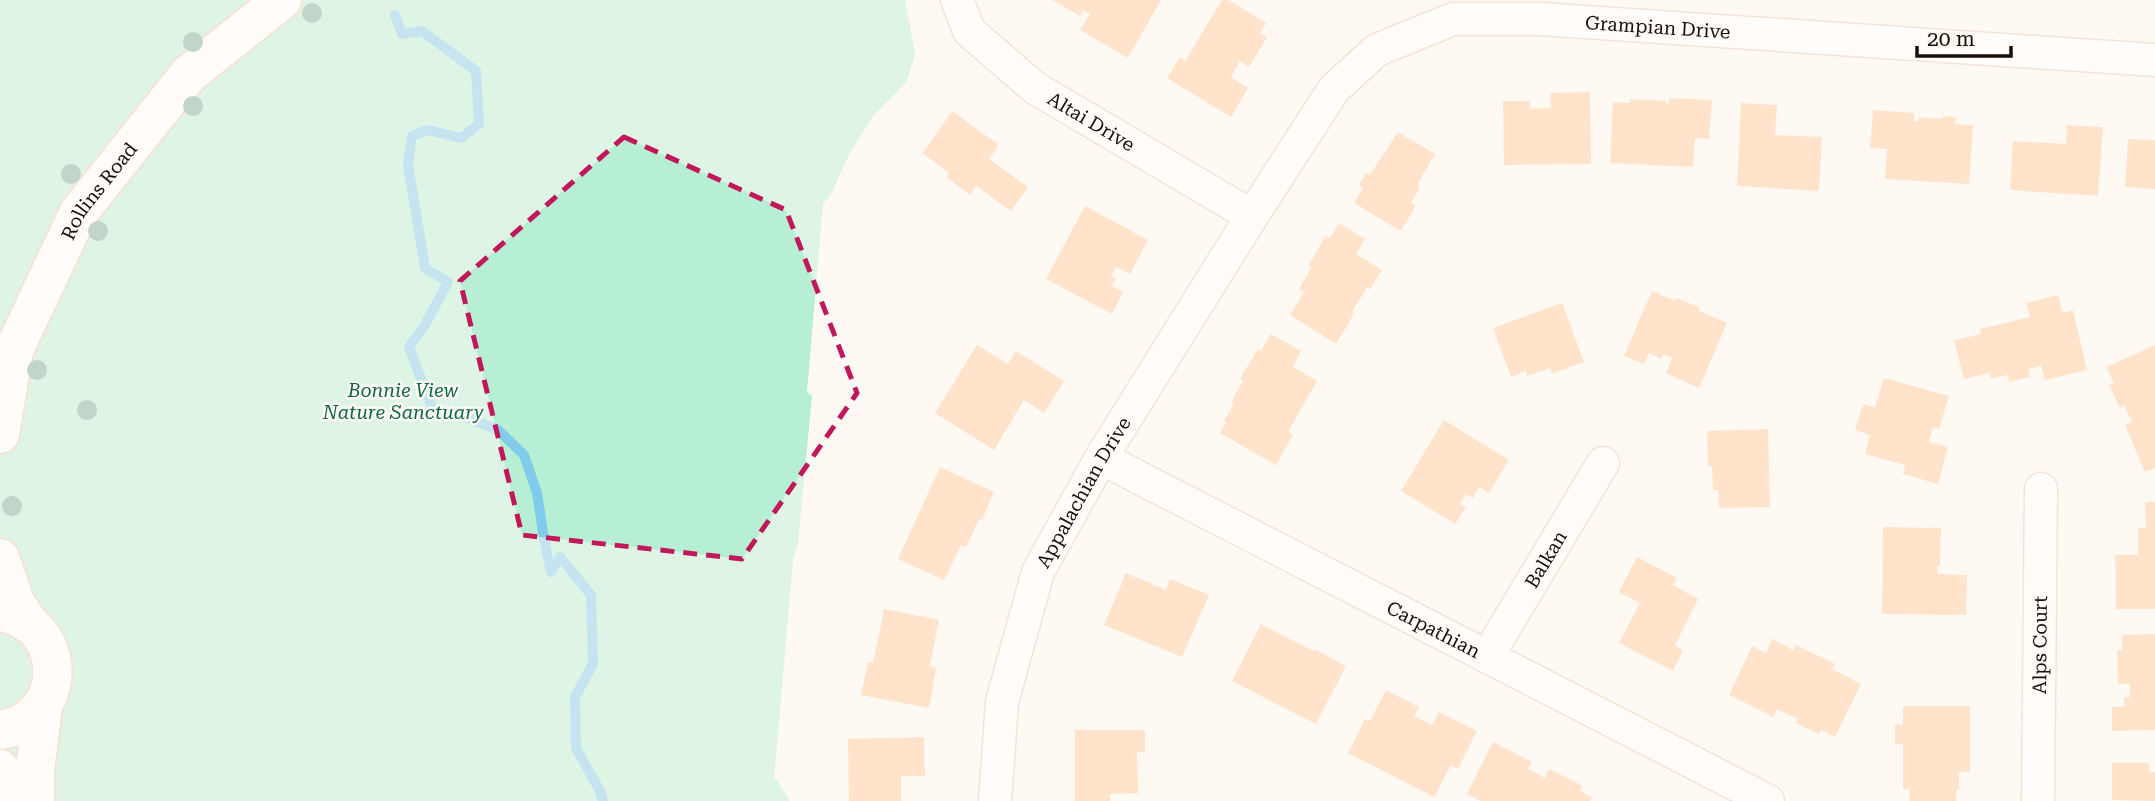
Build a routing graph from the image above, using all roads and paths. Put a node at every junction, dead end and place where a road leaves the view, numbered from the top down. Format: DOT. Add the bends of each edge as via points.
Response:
graph roads {
  1 [pos="282,0"];
  2 [pos="957,0"];
  3 [pos="2155,60"];
  4 [pos="1252,216"];
  5 [pos="0,434"];
  6 [pos="1101,458"];
  7 [pos="1603,463"];
  8 [pos="2041,489"];
  9 [pos="0,558"];
  10 [pos="14,617"];
  11 [pos="1487,657"];
  12 [pos="43,706"];
  13 [pos="0,730"];
  14 [pos="0,769"];
  15 [pos="22,801"];
  16 [pos="35,801"];
  17 [pos="995,801"];
  18 [pos="1768,801"];
  19 [pos="2038,801"];
  1 -- 5 [label="street, Rollins Road" via="189,74 79,212 14,350"];
  2 -- 4 [label="street, Altai Drive" via="969,32 1035,88"];
  3 -- 4 [label="street, Grampian Drive" via="1540,19 1453,19 1377,50 1334,89"];
  4 -- 6 [label="street, Appalachian Drive"];
  6 -- 11 [label="street, Carpathian"];
  6 -- 17 [label="street, Appalachian Drive" via="1038,572 1002,702"];
  7 -- 11 [label="street, Balkan"];
  8 -- 19 [label="street, Alps Court"];
  9 -- 10 [label="street" via="15,602"];
  10 -- 12 [label="street" via="41,635 50,652 51,689"];
  11 -- 18 [label="street, Carpathian"];
  12 -- 13 [label="street" via="29,720"];
  12 -- 16 [label="street"];
  14 -- 15 [label="street"];
}
